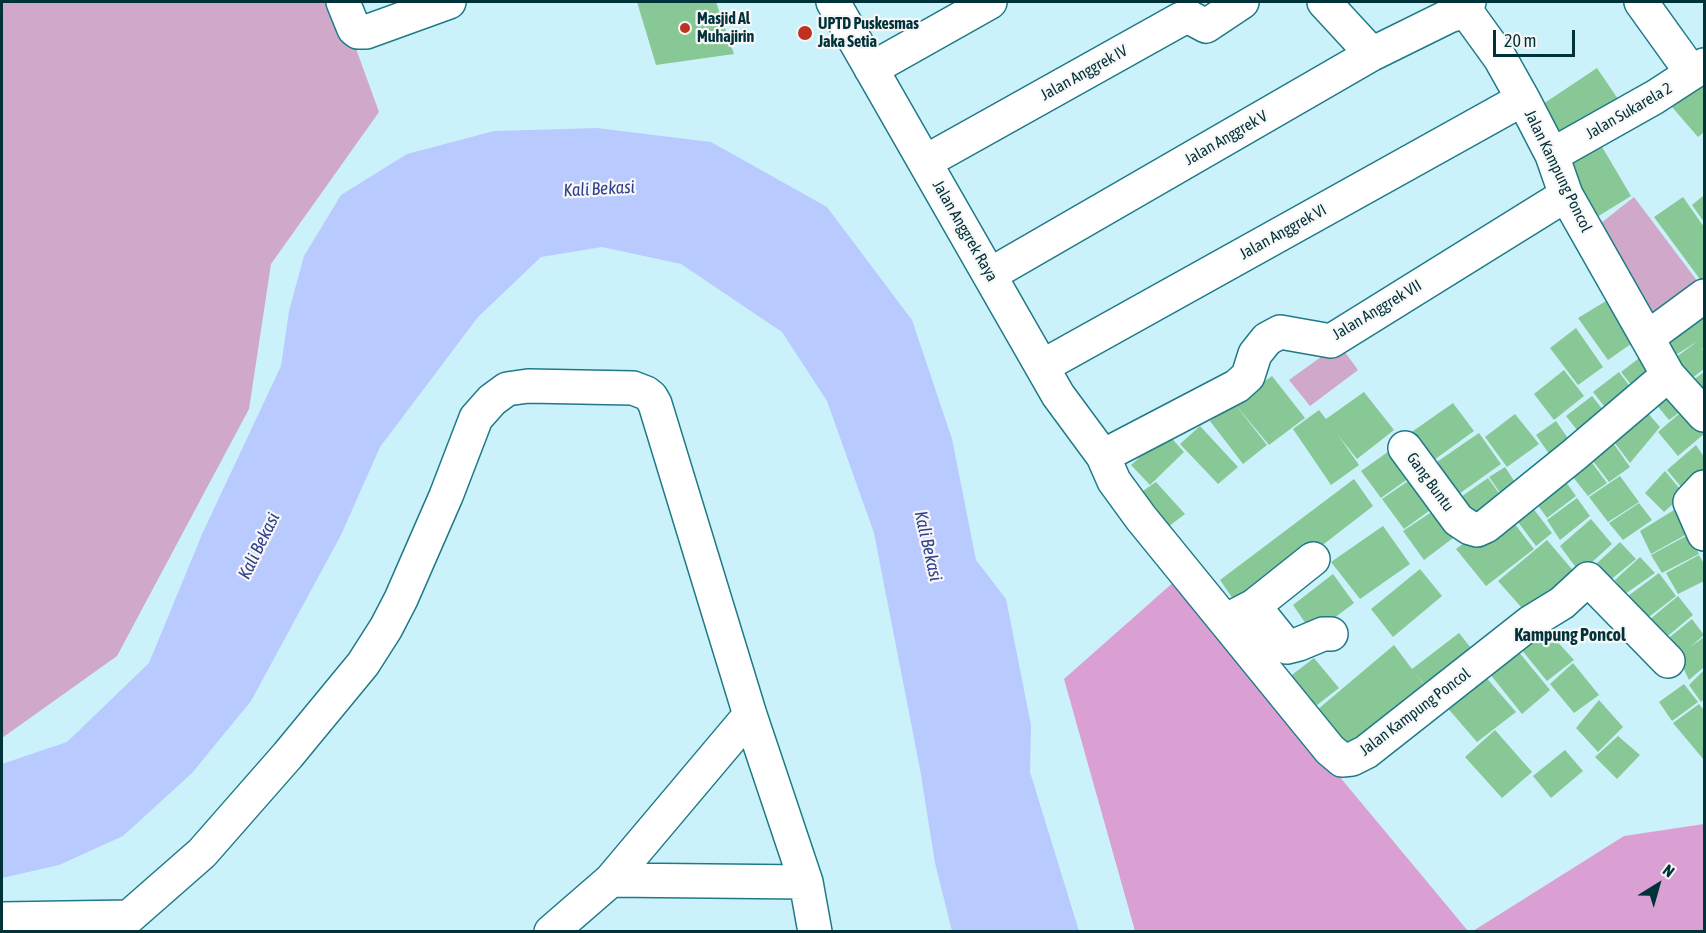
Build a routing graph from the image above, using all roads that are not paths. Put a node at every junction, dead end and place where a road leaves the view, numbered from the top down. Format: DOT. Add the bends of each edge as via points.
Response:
graph roads {
  1 [pos="343,2"];
  2 [pos="449,2"];
  3 [pos="833,2"];
  4 [pos="990,2"];
  5 [pos="1242,2"];
  6 [pos="1324,2"];
  7 [pos="1641,2"];
  8 [pos="1468,6"];
  9 [pos="1372,54"];
  10 [pos="871,69"];
  11 [pos="1698,69"];
  12 [pos="1523,99"];
  13 [pos="1552,155"];
  14 [pos="925,162"];
  15 [pos="1566,195"];
  16 [pos="991,274"];
  17 [pos="1704,296"];
  18 [pos="1647,338"];
  19 [pos="1042,366"];
  20 [pos="1668,375"];
  21 [pos="1704,415"];
  22 [pos="1405,448"];
  23 [pos="1102,456"];
  24 [pos="1704,487"];
  25 [pos="1704,534"];
  26 [pos="1313,559"];
  27 [pos="1254,606"];
  28 [pos="1226,621"];
  29 [pos="1330,634"];
  30 [pos="1276,659"];
  31 [pos="1668,661"];
  32 [pos="750,715"];
  33 [pos="611,880"];
  34 [pos="806,882"];
  35 [pos="2,919"];
  36 [pos="138,924"];
  37 [pos="551,932"];
  38 [pos="815,932"];
  1 -- 2 [label="street" via="358,32"];
  3 -- 10 [label="street, Jalan Anggrek Raya"];
  4 -- 10 [label="street"];
  5 -- 14 [label="street, Jalan Anggrek IV" via="1206,26 1189,17 1181,19"];
  6 -- 9 [label="street"];
  7 -- 11 [label="street"];
  8 -- 9 [label="street, Jalan Anggrek V"];
  8 -- 12 [label="street, Jalan Kampung Poncol"];
  9 -- 16 [label="street, Jalan Anggrek V"];
  10 -- 14 [label="street, Jalan Anggrek Raya"];
  11 -- 13 [label="street, Jalan Sukarela 2"];
  12 -- 13 [label="street, Jalan Kampung Poncol"];
  12 -- 19 [label="street, Jalan Anggrek VI"];
  13 -- 15 [label="street, Jalan Kampung Poncol"];
  14 -- 16 [label="street, Jalan Anggrek Raya"];
  15 -- 18 [label="street, Jalan Kampung Poncol"];
  15 -- 23 [label="street, Jalan Anggrek VII" via="1330,341 1280,332 1267,339 1255,354 1248,376 1238,386"];
  16 -- 19 [label="street, Jalan Anggrek Raya"];
  17 -- 18 [label="street"];
  18 -- 20 [label="street, Jalan Kampung Poncol"];
  19 -- 23 [label="street, Jalan Anggrek Raya"];
  20 -- 21 [label="street, Jalan Kampung Poncol"];
  20 -- 22 [label="street, Gang Buntu" via="1477,530 1458,520"];
  23 -- 28 [label="street, Jalan Kampung Poncol" via="1114,481"];
  24 -- 25 [label="street" via="1690,502"];
  26 -- 27 [label="street"];
  27 -- 28 [label="street"];
  27 -- 30 [label="street"];
  28 -- 30 [label="street, Jalan Kampung Poncol"];
  29 -- 30 [label="street" via="1299,644"];
  30 -- 31 [label="street, Jalan Kampung Poncol" via="1330,750 1342,760 1366,752 1588,579"];
  32 -- 33 [label="street"];
  32 -- 34 [label="street"];
  32 -- 36 [label="street" via="651,397 633,388 507,389 477,418 401,599 363,664"];
  33 -- 34 [label="street"];
  33 -- 37 [label="street"];
  34 -- 38 [label="street"];
  35 -- 36 [label="street"];
}
